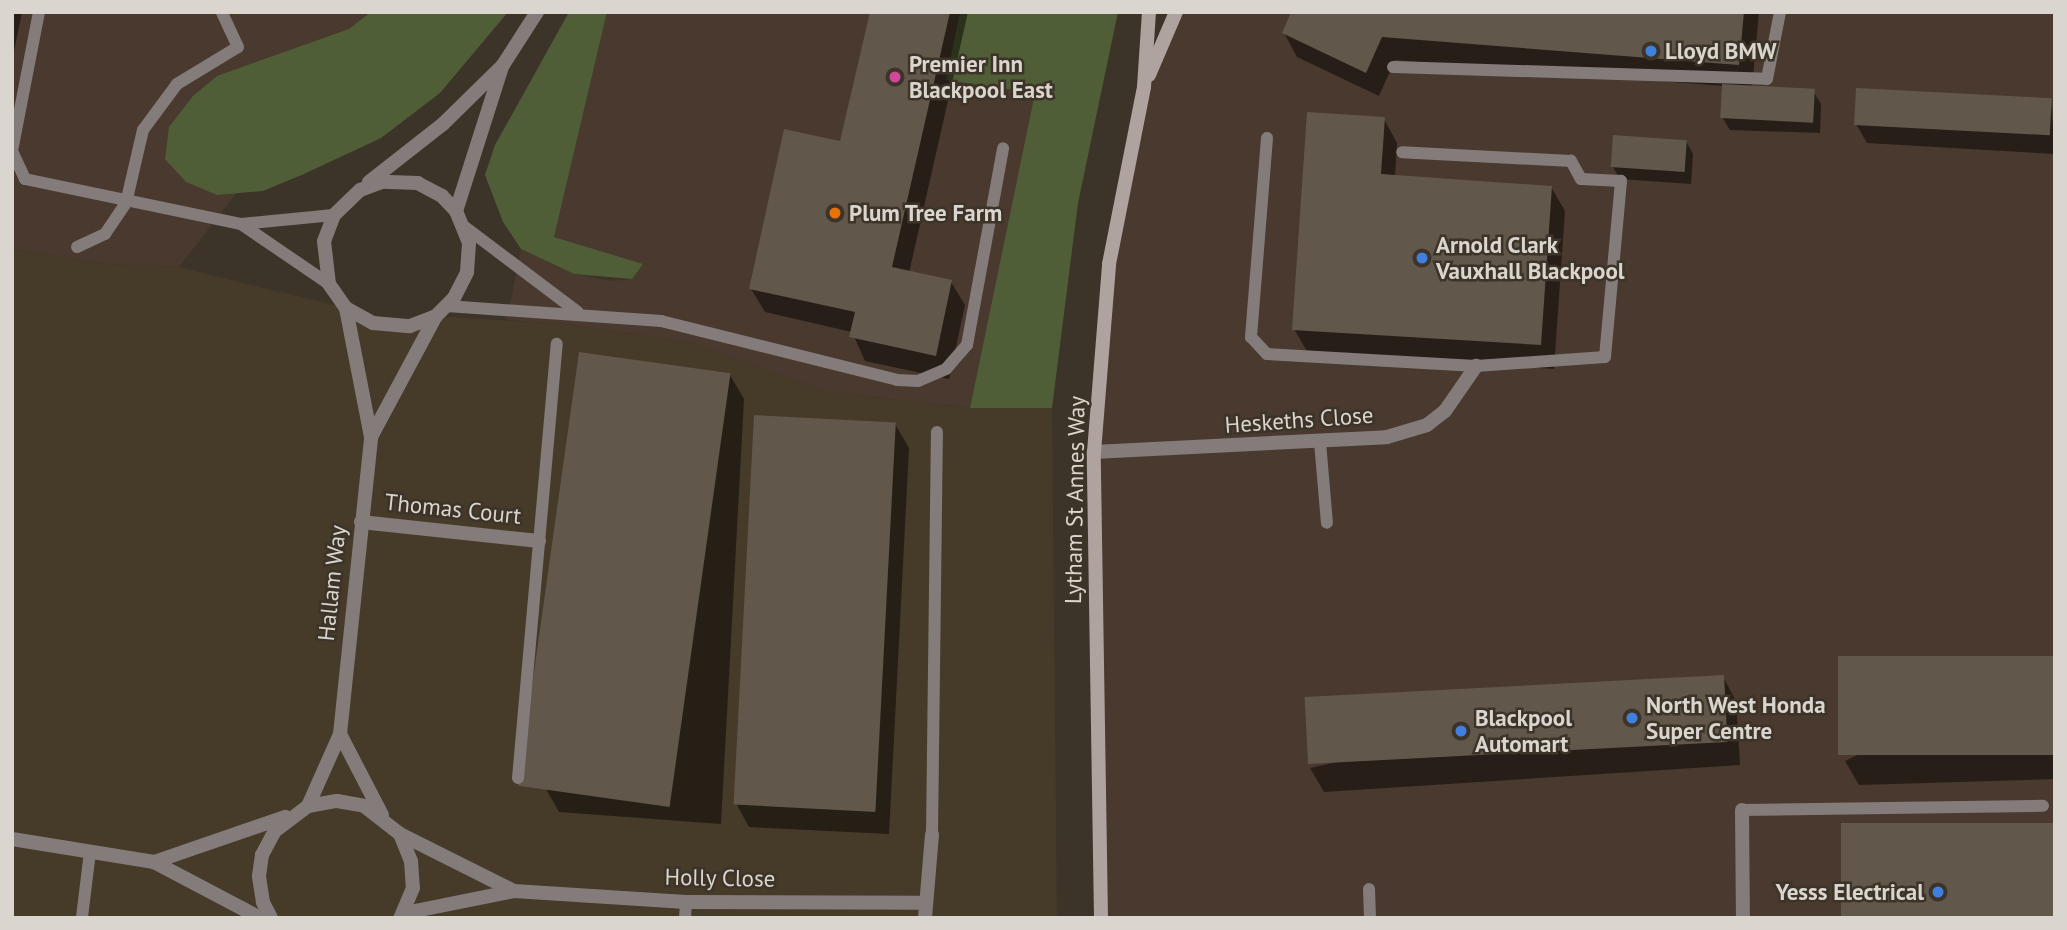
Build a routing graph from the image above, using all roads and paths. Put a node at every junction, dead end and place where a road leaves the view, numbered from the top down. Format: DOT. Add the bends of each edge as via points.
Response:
graph roads {
  1 [pos="40,12"];
  2 [pos="222,12"];
  3 [pos="537,12"];
  4 [pos="1149,12"];
  5 [pos="1176,12"];
  6 [pos="1780,12"];
  7 [pos="503,65"];
  8 [pos="1393,67"];
  9 [pos="1144,87"];
  10 [pos="1267,138"];
  11 [pos="1003,148"];
  12 [pos="1402,152"];
  13 [pos="360,190"];
  14 [pos="126,203"];
  15 [pos="456,211"];
  16 [pos="334,215"];
  17 [pos="241,224"];
  18 [pos="465,227"];
  19 [pos="77,247"];
  20 [pos="329,284"];
  21 [pos="346,308"];
  22 [pos="441,311"];
  23 [pos="578,312"];
  24 [pos="557,344"];
  25 [pos="1476,366"];
  26 [pos="937,432"];
  27 [pos="372,437"];
  28 [pos="1320,442"];
  29 [pos="1094,452"];
  30 [pos="361,522"];
  31 [pos="1327,523"];
  32 [pos="539,541"];
  33 [pos="340,734"];
  34 [pos="519,778"];
  35 [pos="308,806"];
  36 [pos="2043,806"];
  37 [pos="1742,810"];
  38 [pos="292,815"];
  39 [pos="382,815"];
  40 [pos="932,834"];
  41 [pos="400,835"];
  42 [pos="12,839"];
  43 [pos="90,852"];
  44 [pos="154,862"];
  45 [pos="1369,889"];
  46 [pos="514,891"];
  47 [pos="685,902"];
  48 [pos="924,910"];
  49 [pos="403,915"];
  50 [pos="82,917"];
  51 [pos="260,918"];
  52 [pos="271,918"];
  53 [pos="685,918"];
  54 [pos="1101,918"];
  55 [pos="1370,918"];
  56 [pos="1743,918"];
  1 -- 14 [label="lane" via="12,151 25,178"];
  2 -- 14 [label="lane" via="238,47 177,84 143,130"];
  3 -- 7 [label="street"];
  4 -- 9 [label="main road, Lytham St Annes Way"];
  5 -- 9 [label="main road, Lytham St Annes Way"];
  6 -- 8 [label="lane" via="1767,79"];
  7 -- 13 [label="street" via="443,124"];
  7 -- 15 [label="street"];
  9 -- 29 [label="main road, Lytham St Annes Way" via="1110,264"];
  10 -- 25 [label="lane" via="1251,337 1267,354"];
  11 -- 23 [label="lane" via="967,345 946,369 918,381 897,380 662,321"];
  12 -- 25 [label="lane" via="1571,161 1581,179 1621,181 1605,357"];
  13 -- 15 [label="street" via="382,182 418,183 442,196"];
  13 -- 16 [label="street"];
  14 -- 17 [label="lane"];
  14 -- 19 [label="lane" via="105,234"];
  15 -- 18 [label="street"];
  16 -- 17 [label="lane"];
  16 -- 20 [label="street" via="324,242"];
  17 -- 20 [label="lane"];
  18 -- 22 [label="street" via="467,272"];
  18 -- 23 [label="lane"];
  20 -- 21 [label="street"];
  21 -- 22 [label="street" via="373,323 410,326"];
  21 -- 27 [label="street, Hallam Way"];
  22 -- 23 [label="lane"];
  22 -- 27 [label="street, Hallam Way"];
  24 -- 32 [label="lane"];
  25 -- 28 [label="street, Heskeths Close" via="1445,411 1427,425 1387,437"];
  26 -- 40 [label="lane"];
  27 -- 30 [label="street, Hallam Way"];
  28 -- 29 [label="street, Heskeths Close"];
  28 -- 31 [label="lane"];
  29 -- 54 [label="main road, Lytham St Annes Way"];
  30 -- 32 [label="street, Thomas Court"];
  30 -- 33 [label="street, Hallam Way"];
  32 -- 34 [label="lane"];
  33 -- 35 [label="street, Hallam Way"];
  33 -- 39 [label="street"];
  35 -- 38 [label="street"];
  35 -- 39 [label="street" via="337,801"];
  36 -- 37 [label="lane"];
  37 -- 56 [label="street"];
  38 -- 44 [label="street"];
  38 -- 52 [label="street" via="275,831 262,855 261,889"];
  39 -- 41 [label="street"];
  40 -- 48 [label="street, Holly Close"];
  41 -- 46 [label="street, Holly Close"];
  41 -- 49 [label="street" via="411,861 413,888"];
  42 -- 43 [label="street"];
  43 -- 44 [label="street"];
  43 -- 50 [label="lane"];
  44 -- 51 [label="street"];
  45 -- 55 [label="lane"];
  46 -- 47 [label="street, Holly Close"];
  46 -- 49 [label="street, Holly Close"];
  47 -- 48 [label="street, Holly Close"];
  47 -- 53 [label="lane"];
}
